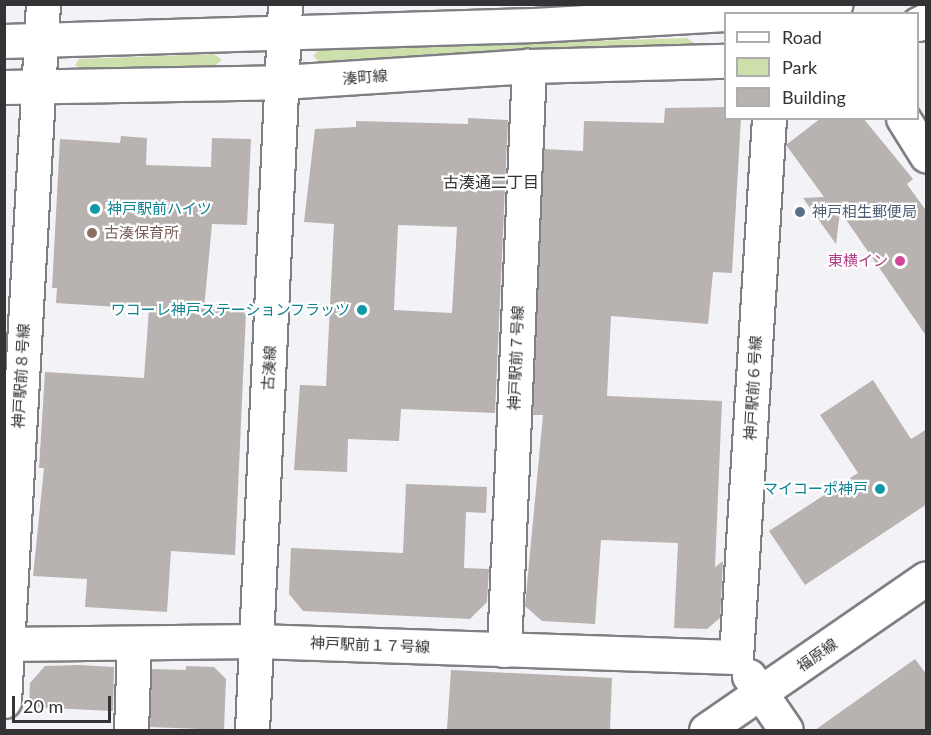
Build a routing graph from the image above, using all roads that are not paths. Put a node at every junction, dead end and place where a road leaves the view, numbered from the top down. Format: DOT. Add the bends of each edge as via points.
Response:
graph roads {
  1 [pos="43,4"];
  2 [pos="830,8"];
  3 [pos="766,12"];
  4 [pos="724,14"];
  5 [pos="535,15"];
  6 [pos="285,17"];
  7 [pos="4,41"];
  8 [pos="41,41"];
  9 [pos="724,61"];
  10 [pos="529,66"];
  11 [pos="282,82"];
  12 [pos="20,87"];
  13 [pos="769,120"];
  14 [pos="904,120"];
  15 [pos="927,155"];
  16 [pos="927,578"];
  17 [pos="256,641"];
  18 [pos="134,642"];
  19 [pos="6,644"];
  20 [pos="504,650"];
  21 [pos="736,657"];
  22 [pos="760,694"];
  23 [pos="4,701"];
  24 [pos="131,730"];
  25 [pos="252,730"];
  26 [pos="706,730"];
  27 [pos="786,730"];
  1 -- 8 [label="street"];
  2 -- 3 [label="street"];
  4 -- 5 [label="street"];
  5 -- 6 [label="street"];
  6 -- 8 [label="street"];
  6 -- 11 [label="street, 古湊線"];
  7 -- 8 [label="street"];
  8 -- 12 [label="street, 神戸駅前８号線"];
  9 -- 10 [label="street, 湊町線"];
  10 -- 11 [label="street, 湊町線"];
  10 -- 20 [label="street, 神戸駅前７号線"];
  11 -- 12 [label="street, 湊町線"];
  11 -- 17 [label="street, 古湊線"];
  12 -- 19 [label="street, 神戸駅前８号線"];
  13 -- 21 [label="street, 神戸駅前６号線"];
  14 -- 15 [label="street"];
  16 -- 22 [label="street, 福原線"];
  17 -- 18 [label="street, 神戸駅前１７号線"];
  17 -- 20 [label="street, 神戸駅前１７号線"];
  17 -- 25 [label="street, 古湊線"];
  18 -- 19 [label="street, 神戸駅前１７号線"];
  18 -- 24 [label="street"];
  19 -- 23 [label="street, 神戸駅前８号線"];
  20 -- 21 [label="street, 神戸駅前１７号線"];
  21 -- 22 [label="street"];
  22 -- 26 [label="street, 福原線"];
  22 -- 27 [label="street"];
}
